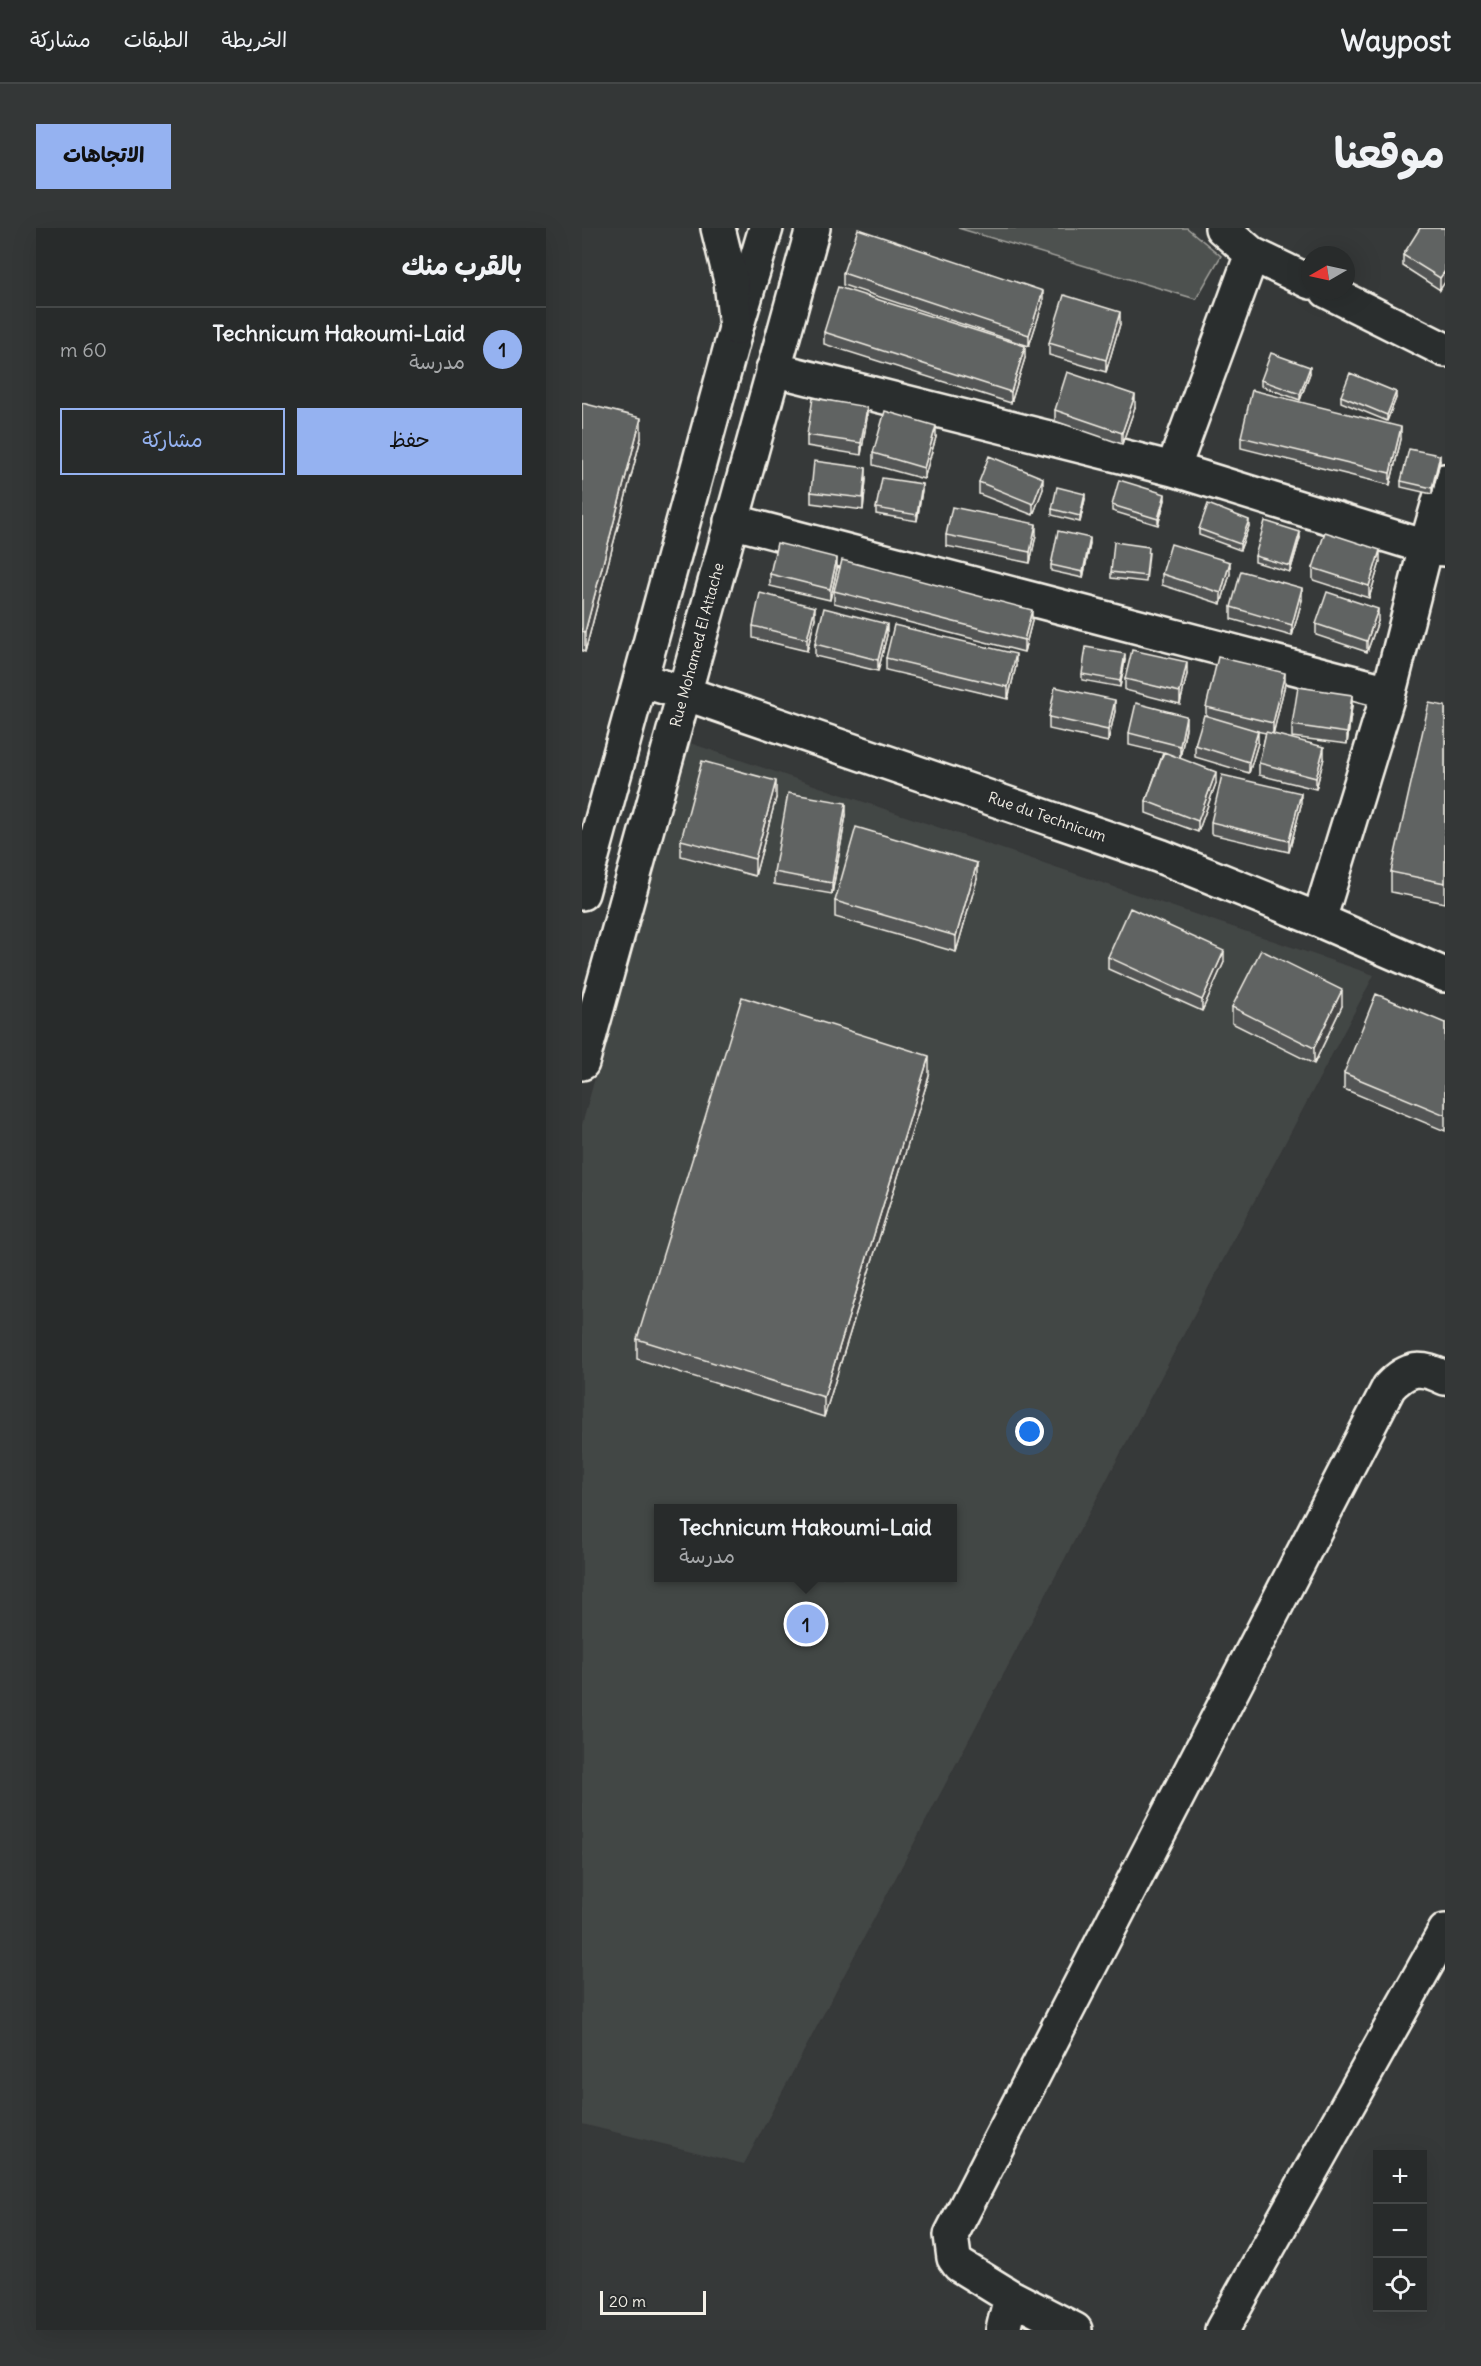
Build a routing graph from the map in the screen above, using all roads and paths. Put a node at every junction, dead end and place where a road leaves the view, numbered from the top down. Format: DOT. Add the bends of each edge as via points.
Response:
graph roads {
  1 [pos="718,228"];
  2 [pos="766,228"];
  3 [pos="813,228"];
  4 [pos="1222,228"];
  5 [pos="1252,254"];
  6 [pos="1301,278"];
  7 [pos="1345,300"];
  8 [pos="736,328"];
  9 [pos="1445,350"];
  10 [pos="773,369"];
  11 [pos="1173,469"];
  12 [pos="1445,480"];
  13 [pos="731,521"];
  14 [pos="1435,548"];
  15 [pos="640,680"];
  16 [pos="1389,692"];
  17 [pos="684,693"];
  18 [pos="585,872"];
  19 [pos="636,874"];
  20 [pos="1319,920"];
  21 [pos="1445,975"];
  22 [pos="582,1063"];
  23 [pos="1445,1378"];
  24 [pos="1445,1931"];
  25 [pos="1011,2297"];
  26 [pos="1003,2330"];
  27 [pos="1075,2330"];
  28 [pos="1222,2330"];
  1 -- 8 [label="street" via="731,281"];
  2 -- 8 [label="street"];
  3 -- 10 [label="street, Rue Mohamed El Attache"];
  4 -- 5 [label="street"];
  5 -- 6 [label="street"];
  5 -- 11 [label="street"];
  7 -- 9 [label="street"];
  8 -- 15 [label="street"];
  10 -- 11 [label="street"];
  10 -- 13 [label="street, Rue Mohamed El Attache"];
  11 -- 14 [label="street"];
  12 -- 14 [label="street"];
  13 -- 16 [label="street"];
  13 -- 17 [label="street, Rue Mohamed El Attache"];
  14 -- 16 [label="street"];
  15 -- 17 [label="street, Rue du Technicum"];
  15 -- 18 [label="street"];
  16 -- 20 [label="street"];
  17 -- 19 [label="street, Rue Mohamed El Attache"];
  17 -- 20 [label="street, Rue du Technicum" via="1160,856"];
  18 -- 19 [label="street"];
  19 -- 22 [label="street, Rue Mohamed El Attache"];
  20 -- 21 [label="street, Rue du Technicum"];
  23 -- 25 [label="street" via="1414,1370 1399,1376 1389,1387 955,2225 950,2242 959,2265"];
  24 -- 28 [label="street"];
  25 -- 26 [label="street"];
  25 -- 27 [label="street"];
}
